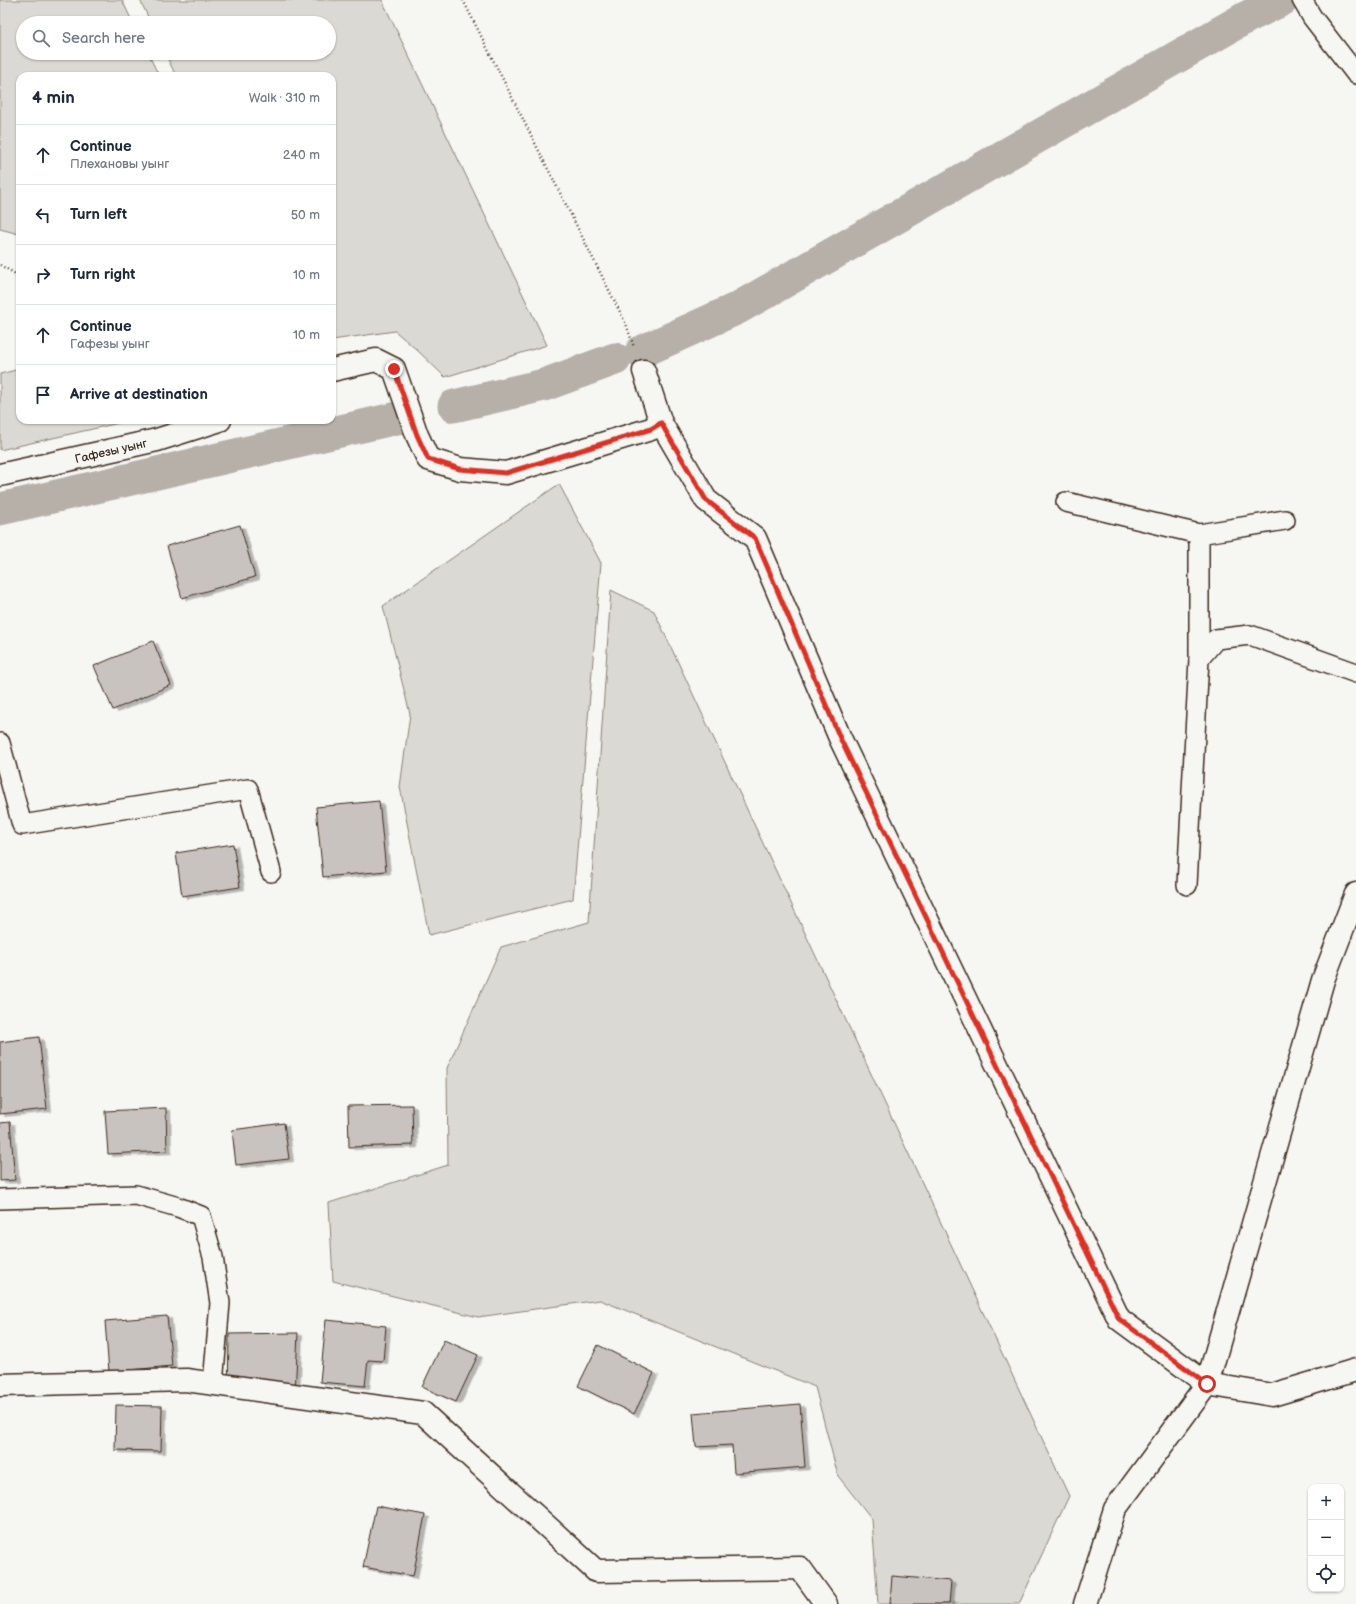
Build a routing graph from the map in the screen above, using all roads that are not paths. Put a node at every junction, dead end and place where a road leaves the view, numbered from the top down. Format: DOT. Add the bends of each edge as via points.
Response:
graph roads {
  1 [pos="1302,0"];
  2 [pos="1356,74"];
  3 [pos="336,369"];
  4 [pos="644,371"];
  5 [pos="661,423"];
  6 [pos="207,424"];
  7 [pos="0,475"];
  8 [pos="1066,502"];
  9 [pos="1285,520"];
  10 [pos="1199,534"];
  11 [pos="1199,659"];
  12 [pos="1356,673"];
  13 [pos="0,743"];
  14 [pos="271,872"];
  15 [pos="1187,885"];
  16 [pos="1356,894"];
  17 [pos="0,1199"];
  18 [pos="1356,1370"];
  19 [pos="213,1384"];
  20 [pos="1207,1384"];
  21 [pos="0,1385"];
  22 [pos="826,1604"];
  23 [pos="1085,1604"];
  1 -- 2 [label="lane"];
  3 -- 5 [label="street" via="376,360 394,369 428,459 460,469 506,473 651,429"];
  4 -- 5 [label="street"];
  5 -- 20 [label="street" via="706,500 755,538 840,738 1119,1319"];
  6 -- 7 [label="street, Гафезы уынг" via="157,440"];
  8 -- 10 [label="lane"];
  9 -- 10 [label="lane"];
  10 -- 11 [label="lane"];
  11 -- 12 [label="lane" via="1216,639 1250,635"];
  11 -- 15 [label="lane"];
  13 -- 14 [label="lane" via="22,825 248,789"];
  16 -- 20 [label="street" via="1323,980"];
  17 -- 19 [label="lane" via="136,1195 201,1216 213,1257 220,1303"];
  18 -- 20 [label="street" via="1272,1395"];
  19 -- 21 [label="street" via="186,1380"];
  19 -- 22 [label="street" via="423,1413 596,1571 800,1568"];
  20 -- 23 [label="street" via="1115,1509"];
}
